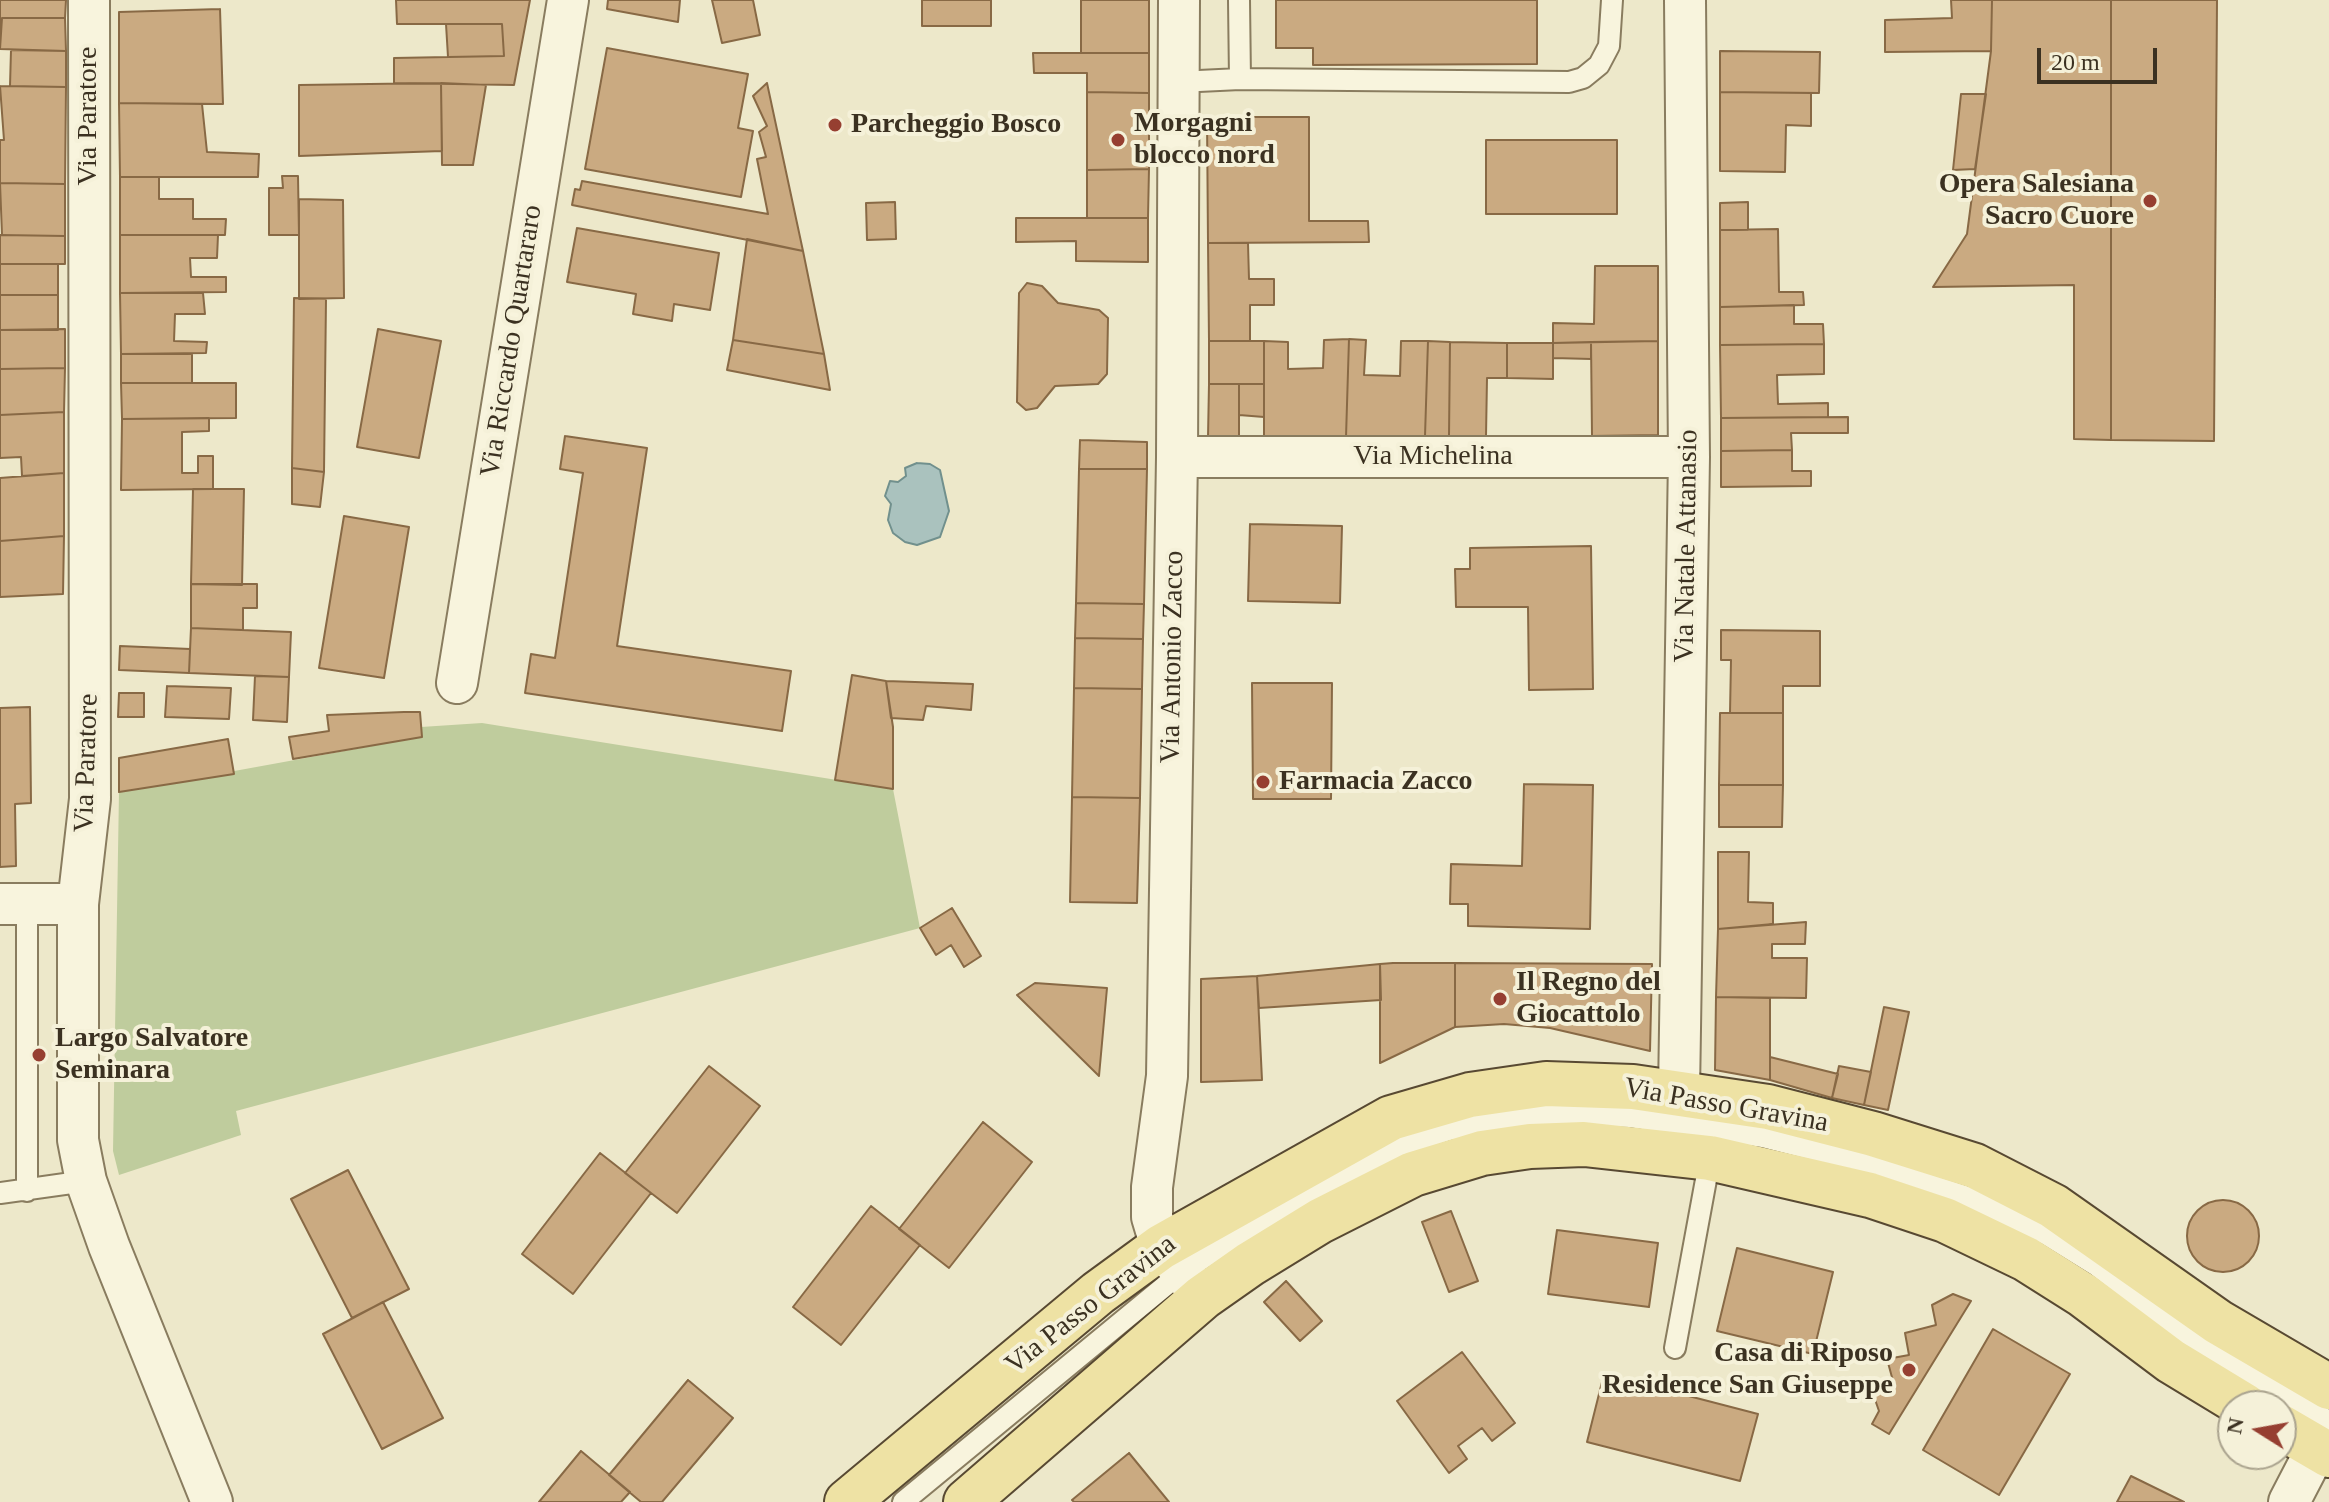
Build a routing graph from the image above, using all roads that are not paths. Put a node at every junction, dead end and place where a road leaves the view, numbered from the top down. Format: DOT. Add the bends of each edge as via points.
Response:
graph roads {
  1 [pos="89,0"];
  2 [pos="568,0"];
  3 [pos="1179,0"];
  4 [pos="1239,0"];
  5 [pos="1612,0"];
  6 [pos="1685,0"];
  7 [pos="1240,79"];
  8 [pos="1178,82"];
  9 [pos="1177,457"];
  10 [pos="1689,457"];
  11 [pos="457,683"];
  12 [pos="13,904"];
  13 [pos="78,904"];
  14 [pos="1679,1092"];
  15 [pos="1710,1158"];
  16 [pos="86,1181"];
  17 [pos="27,1191"];
  18 [pos="0,1193"];
  19 [pos="1182,1272"];
  20 [pos="1675,1348"];
  21 [pos="2329,1387"];
  22 [pos="2219,1390"];
  23 [pos="2314,1438"];
  24 [pos="212,1502"];
  25 [pos="847,1502"];
  26 [pos="903,1502"];
  27 [pos="966,1502"];
  28 [pos="2289,1502"];
  1 -- 13 [label="street, Via Paratore" via="90,799"];
  2 -- 11 [label="street, Via Riccardo Quartararo"];
  3 -- 8 [label="street, Via Antonio Zacco"];
  4 -- 7 [label="lane"];
  5 -- 7 [label="lane" via="1609,46 1599,65 1569,82"];
  6 -- 10 [label="street, Via Natale Attanasio"];
  7 -- 8 [label="lane"];
  8 -- 9 [label="street, Via Antonio Zacco"];
  9 -- 10 [label="street, Via Michelina"];
  9 -- 19 [label="street, Via Antonio Zacco" via="1167,1076 1152,1217"];
  10 -- 14 [label="street, Via Natale Attanasio"];
  12 -- 13 [label="street"];
  12 -- 17 [label="lane"];
  13 -- 16 [label="street, Via Paratore" via="78,1140"];
  14 -- 19 [label="main road, Via Passo Gravina" via="1546,1084 1418,1108 1369,1129"];
  14 -- 21 [label="main road, Via Passo Gravina" via="1768,1107 1975,1166 2053,1206 2218,1322"];
  15 -- 19 [label="main road, Via Passo Gravina" via="1584,1144 1530,1146 1457,1159 1413,1174 1320,1221"];
  15 -- 20 [label="lane"];
  15 -- 22 [label="main road, Via Passo Gravina" via="1870,1195 1986,1237 2083,1295"];
  16 -- 17 [label="lane"];
  16 -- 24 [label="street, Via Paratore"];
  17 -- 18 [label="lane"];
  19 -- 23 [label="lane" via="1326,1184 1402,1146 1449,1130 1571,1114 1683,1123 1812,1148 2007,1213 2097,1266"];
  19 -- 25 [label="main road, Via Passo Gravina" via="1098,1293"];
  19 -- 26 [label="lane"];
  19 -- 27 [label="main road, Via Passo Gravina"];
  23 -- 28 [label="street"];
}
